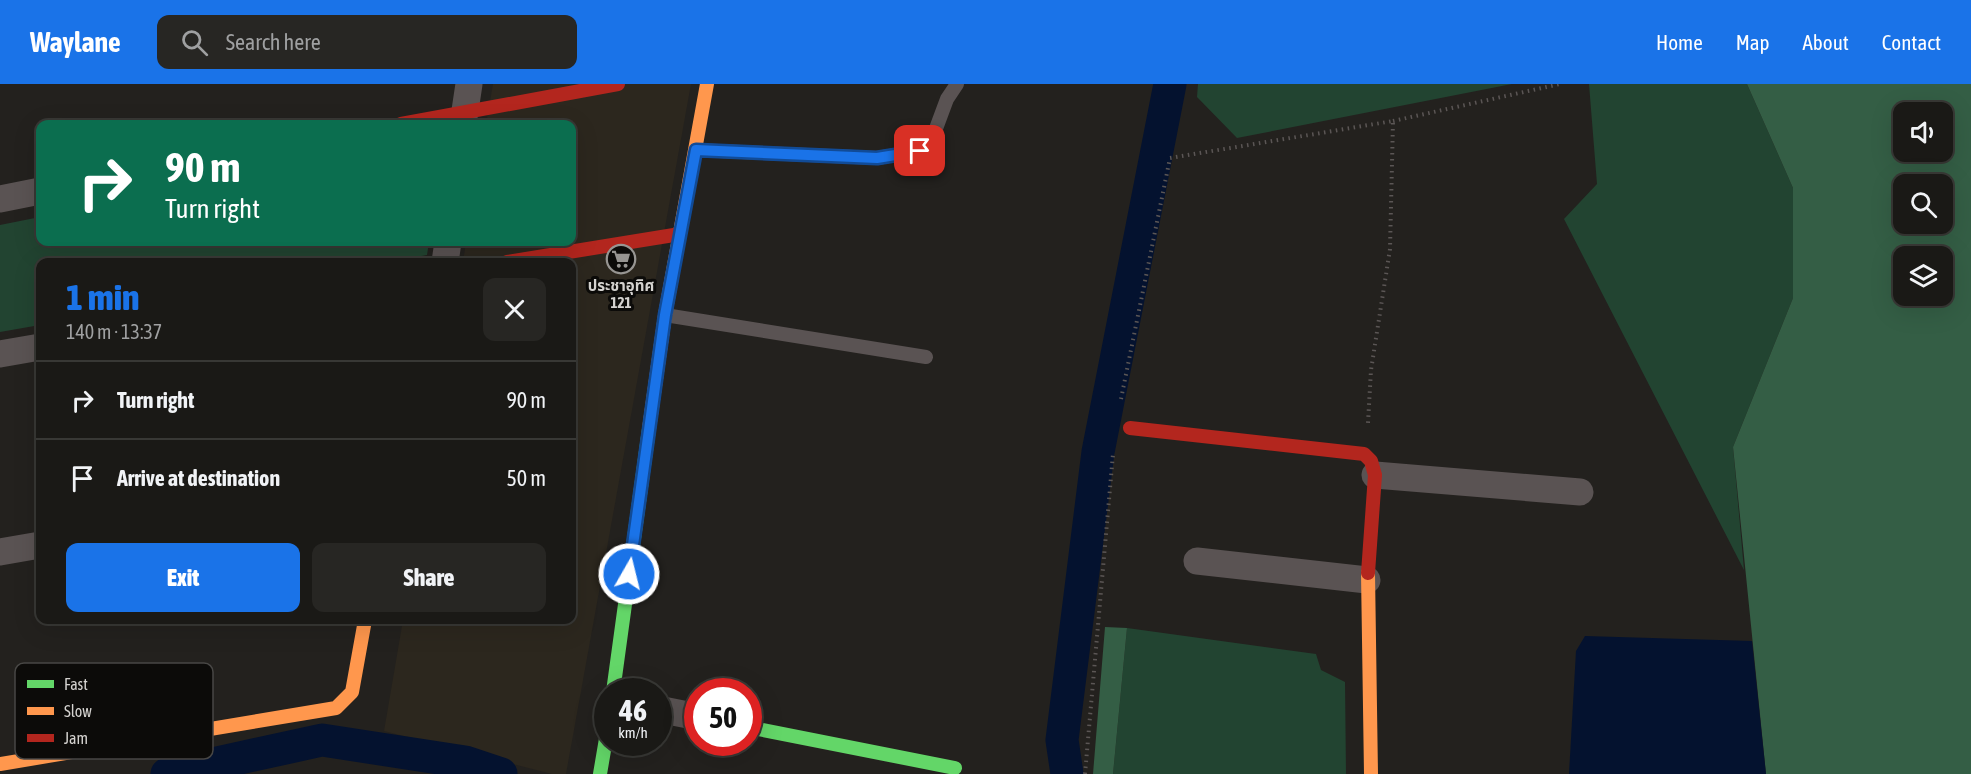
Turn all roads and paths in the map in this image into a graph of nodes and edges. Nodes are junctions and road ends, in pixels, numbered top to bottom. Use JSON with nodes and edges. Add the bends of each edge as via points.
{"nodes":[{"id":1,"x":470,"y":84,"type":"edge"},
{"id":2,"x":618,"y":84,"type":"edge"},
{"id":3,"x":706,"y":84,"type":"edge"},
{"id":4,"x":957,"y":84,"type":"edge"},
{"id":5,"x":1560,"y":84,"type":"edge"},
{"id":6,"x":464,"y":118,"type":"edge"},
{"id":7,"x":443,"y":120,"type":"edge"},
{"id":8,"x":1393,"y":121,"type":"junction"},
{"id":9,"x":696,"y":150,"type":"junction"},
{"id":10,"x":36,"y":192,"type":"edge"},
{"id":11,"x":0,"y":199,"type":"edge"},
{"id":12,"x":680,"y":234,"type":"junction"},
{"id":13,"x":532,"y":258,"type":"edge"},
{"id":14,"x":665,"y":315,"type":"junction"},
{"id":15,"x":36,"y":348,"type":"edge"},
{"id":16,"x":0,"y":354,"type":"edge"},
{"id":17,"x":926,"y":357,"type":"dead end"},
{"id":18,"x":1119,"y":408,"type":"dead end"},
{"id":19,"x":1130,"y":428,"type":"dead end"},
{"id":20,"x":1114,"y":443,"type":"dead end"},
{"id":21,"x":1371,"y":464,"type":"junction"},
{"id":22,"x":1580,"y":492,"type":"dead end"},
{"id":23,"x":36,"y":546,"type":"edge"},
{"id":24,"x":0,"y":552,"type":"edge"},
{"id":25,"x":1197,"y":561,"type":"dead end"},
{"id":26,"x":1367,"y":580,"type":"junction"},
{"id":27,"x":364,"y":624,"type":"edge"},
{"id":28,"x":615,"y":678,"type":"edge"},
{"id":29,"x":213,"y":728,"type":"edge"},
{"id":30,"x":762,"y":730,"type":"edge"},
{"id":31,"x":603,"y":756,"type":"edge"},
{"id":32,"x":30,"y":759,"type":"edge"},
{"id":33,"x":0,"y":764,"type":"edge"},
{"id":34,"x":954,"y":768,"type":"dead end"},
{"id":35,"x":600,"y":774,"type":"edge"},
{"id":36,"x":1085,"y":774,"type":"edge"},
{"id":37,"x":1371,"y":774,"type":"edge"}],
"edges":[{"from":1,"to":6,"type":"street"},
{"from":2,"to":6,"type":"street"},
{"from":3,"to":9,"type":"street"},
{"from":4,"to":9,"type":"lane","via":[[931,142],[920,151],[877,158]]},
{"from":5,"to":8,"type":"path"},
{"from":6,"to":7,"type":"street"},
{"from":8,"to":18,"type":"path","via":[[1170,158]]},
{"from":8,"to":21,"type":"path","via":[[1390,249],[1371,370]]},
{"from":9,"to":12,"type":"street"},
{"from":10,"to":11,"type":"street"},
{"from":12,"to":13,"type":"street"},
{"from":12,"to":14,"type":"street"},
{"from":14,"to":17,"type":"lane"},
{"from":14,"to":28,"type":"street"},
{"from":15,"to":16,"type":"street"},
{"from":19,"to":21,"type":"street"},
{"from":20,"to":36,"type":"path"},
{"from":21,"to":22,"type":"street"},
{"from":21,"to":26,"type":"street"},
{"from":23,"to":24,"type":"street"},
{"from":25,"to":26,"type":"street"},
{"from":26,"to":37,"type":"street"},
{"from":27,"to":29,"type":"street","via":[[352,692],[336,708]]},
{"from":30,"to":34,"type":"street"},
{"from":31,"to":35,"type":"street"},
{"from":32,"to":33,"type":"street"}]}
